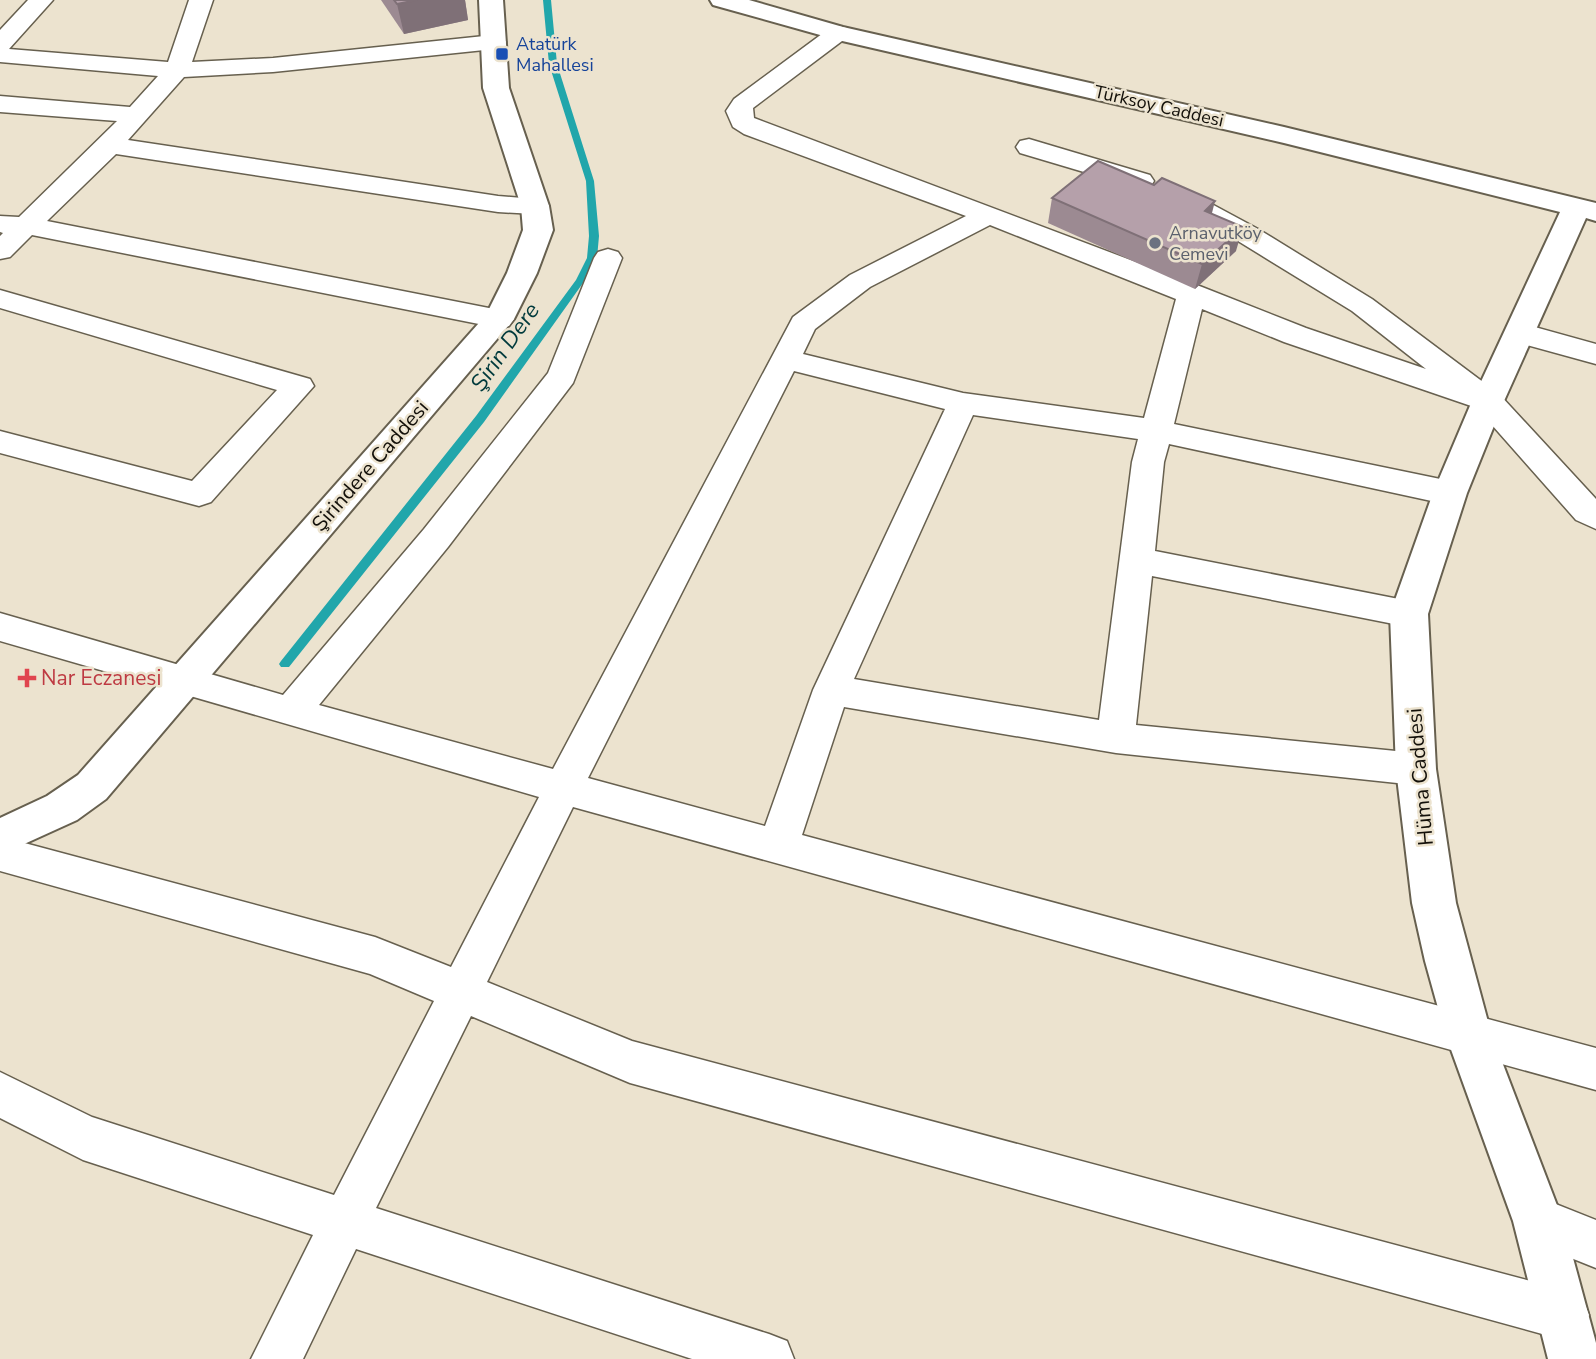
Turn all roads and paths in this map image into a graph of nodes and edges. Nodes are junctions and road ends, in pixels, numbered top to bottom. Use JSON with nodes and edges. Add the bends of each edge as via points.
{"nodes":[{"id":1,"x":41,"y":0,"type":"edge"},
{"id":2,"x":201,"y":0,"type":"edge"},
{"id":3,"x":491,"y":0,"type":"edge"},
{"id":4,"x":722,"y":0,"type":"edge"},
{"id":5,"x":838,"y":33,"type":"junction"},
{"id":6,"x":494,"y":42,"type":"junction"},
{"id":7,"x":0,"y":44,"type":"edge"},
{"id":8,"x":0,"y":55,"type":"edge"},
{"id":9,"x":177,"y":70,"type":"junction"},
{"id":10,"x":0,"y":104,"type":"edge"},
{"id":11,"x":137,"y":115,"type":"junction"},
{"id":12,"x":110,"y":145,"type":"junction"},
{"id":13,"x":1030,"y":148,"type":"dead end"},
{"id":14,"x":535,"y":206,"type":"junction"},
{"id":15,"x":1587,"y":209,"type":"edge"},
{"id":16,"x":989,"y":215,"type":"junction"},
{"id":17,"x":14,"y":225,"type":"edge"},
{"id":18,"x":0,"y":251,"type":"edge"},
{"id":19,"x":608,"y":258,"type":"dead end"},
{"id":20,"x":1192,"y":293,"type":"junction"},
{"id":21,"x":0,"y":299,"type":"edge"},
{"id":22,"x":499,"y":318,"type":"junction"},
{"id":23,"x":1520,"y":333,"type":"junction"},
{"id":24,"x":1596,"y":354,"type":"edge"},
{"id":25,"x":785,"y":359,"type":"junction"},
{"id":26,"x":1488,"y":401,"type":"junction"},
{"id":27,"x":963,"y":403,"type":"junction"},
{"id":28,"x":1158,"y":431,"type":"junction"},
{"id":29,"x":0,"y":442,"type":"edge"},
{"id":30,"x":1450,"y":493,"type":"junction"},
{"id":31,"x":1596,"y":517,"type":"edge"},
{"id":32,"x":1138,"y":560,"type":"junction"},
{"id":33,"x":1409,"y":614,"type":"junction"},
{"id":34,"x":0,"y":627,"type":"edge"},
{"id":35,"x":186,"y":681,"type":"junction"},
{"id":36,"x":831,"y":690,"type":"junction"},
{"id":37,"x":290,"y":712,"type":"junction"},
{"id":38,"x":1116,"y":738,"type":"junction"},
{"id":39,"x":1416,"y":769,"type":"junction"},
{"id":40,"x":563,"y":788,"type":"junction"},
{"id":41,"x":0,"y":837,"type":"edge"},
{"id":42,"x":778,"y":847,"type":"junction"},
{"id":43,"x":0,"y":851,"type":"edge"},
{"id":44,"x":462,"y":992,"type":"junction"},
{"id":45,"x":1468,"y":1033,"type":"junction"},
{"id":46,"x":1596,"y":1069,"type":"edge"},
{"id":47,"x":0,"y":1094,"type":"edge"},
{"id":48,"x":1538,"y":1221,"type":"junction"},
{"id":49,"x":345,"y":1223,"type":"junction"},
{"id":50,"x":1596,"y":1244,"type":"edge"},
{"id":51,"x":1564,"y":1315,"type":"junction"},
{"id":52,"x":276,"y":1359,"type":"edge"},
{"id":53,"x":769,"y":1359,"type":"edge"},
{"id":54,"x":1574,"y":1359,"type":"edge"}],
"edges":[{"from":1,"to":7,"type":"street"},
{"from":2,"to":9,"type":"street"},
{"from":3,"to":6,"type":"street","name":"Şirindere Caddesi"},
{"from":4,"to":5,"type":"street","name":"Türksoy Caddesi"},
{"from":5,"to":15,"type":"street","name":"Türksoy Caddesi"},
{"from":5,"to":16,"type":"street","via":[[743,104],[739,111],[742,122]]},
{"from":6,"to":9,"type":"street"},
{"from":6,"to":14,"type":"street","name":"Şirindere Caddesi","via":[[496,88]]},
{"from":8,"to":9,"type":"street"},
{"from":9,"to":11,"type":"street"},
{"from":10,"to":11,"type":"street"},
{"from":11,"to":12,"type":"street"},
{"from":12,"to":14,"type":"street"},
{"from":12,"to":17,"type":"street"},
{"from":13,"to":26,"type":"street","via":[[1152,184],[1248,234],[1362,305]]},
{"from":14,"to":22,"type":"street","name":"Şirindere Caddesi","via":[[538,230]]},
{"from":15,"to":23,"type":"street","name":"Hüma Caddesi"},
{"from":16,"to":20,"type":"street"},
{"from":16,"to":25,"type":"street","via":[[860,281],[803,324]]},
{"from":17,"to":18,"type":"street"},
{"from":17,"to":22,"type":"street"},
{"from":19,"to":37,"type":"street","via":[[562,376],[436,538]]},
{"from":20,"to":26,"type":"street","via":[[1295,335]]},
{"from":20,"to":28,"type":"street"},
{"from":21,"to":29,"type":"street","via":[[299,386],[199,494]]},
{"from":22,"to":35,"type":"street","name":"Şirindere Caddesi"},
{"from":23,"to":24,"type":"street"},
{"from":23,"to":26,"type":"street","name":"Hüma Caddesi"},
{"from":25,"to":27,"type":"street"},
{"from":25,"to":40,"type":"street"},
{"from":26,"to":30,"type":"street","name":"Hüma Caddesi"},
{"from":26,"to":31,"type":"street"},
{"from":27,"to":28,"type":"street"},
{"from":27,"to":36,"type":"street"},
{"from":28,"to":30,"type":"street"},
{"from":28,"to":32,"type":"street","via":[[1148,462]]},
{"from":30,"to":33,"type":"street","name":"Hüma Caddesi"},
{"from":32,"to":33,"type":"street"},
{"from":32,"to":38,"type":"street"},
{"from":33,"to":39,"type":"street","name":"Hüma Caddesi"},
{"from":34,"to":35,"type":"street"},
{"from":35,"to":37,"type":"street"},
{"from":35,"to":41,"type":"street","name":"Şirindere Caddesi","via":[[92,787],[62,808]]},
{"from":36,"to":38,"type":"street"},
{"from":36,"to":42,"type":"street"},
{"from":37,"to":40,"type":"street"},
{"from":38,"to":39,"type":"street"},
{"from":39,"to":45,"type":"street","name":"Hüma Caddesi","via":[[1434,903]]},
{"from":40,"to":42,"type":"street"},
{"from":40,"to":44,"type":"street"},
{"from":42,"to":45,"type":"street"},
{"from":43,"to":44,"type":"street","via":[[376,956]]},
{"from":44,"to":49,"type":"street"},
{"from":44,"to":51,"type":"street","via":[[631,1062]]},
{"from":45,"to":46,"type":"street"},
{"from":45,"to":48,"type":"street","name":"Hüma Caddesi"},
{"from":47,"to":49,"type":"street","via":[[83,1138]]},
{"from":48,"to":50,"type":"street"},
{"from":48,"to":51,"type":"street","name":"Hüma Caddesi"},
{"from":49,"to":52,"type":"street"},
{"from":49,"to":53,"type":"street"},
{"from":51,"to":54,"type":"street","name":"Hüma Caddesi"}]}
